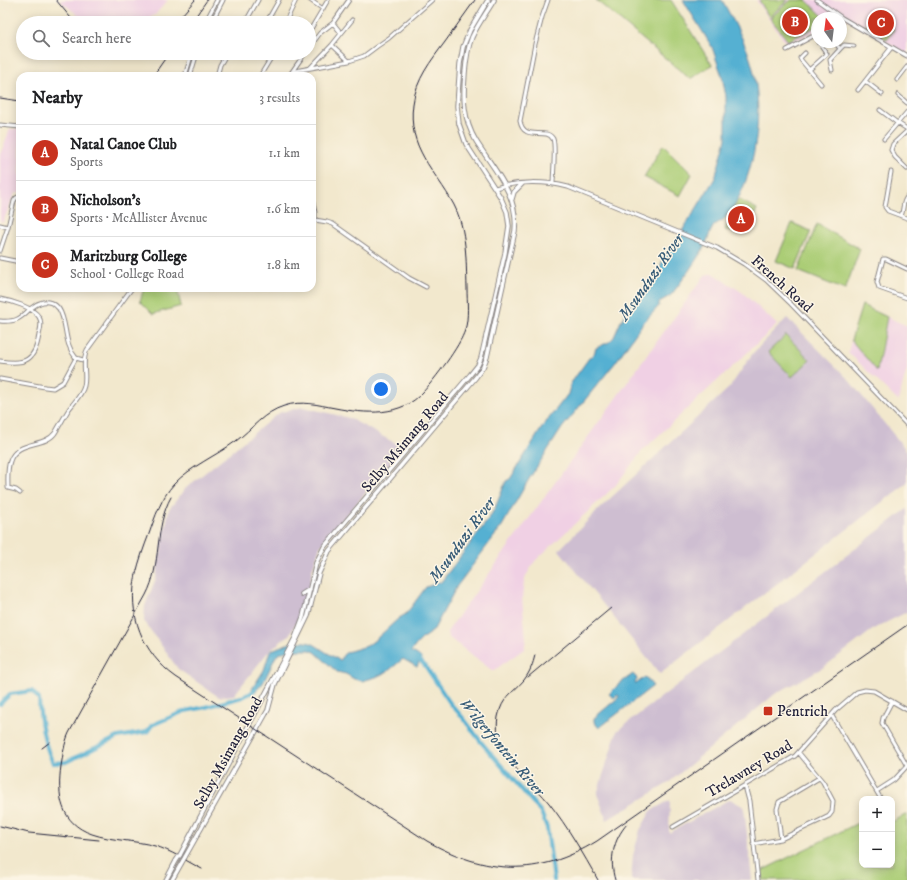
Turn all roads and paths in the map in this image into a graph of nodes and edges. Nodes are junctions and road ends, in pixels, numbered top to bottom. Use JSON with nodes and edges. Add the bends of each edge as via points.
{"nodes":[{"id":1,"x":217,"y":0,"type":"edge"},
{"id":2,"x":223,"y":0,"type":"edge"},
{"id":3,"x":258,"y":0,"type":"edge"},
{"id":4,"x":279,"y":0,"type":"edge"},
{"id":5,"x":296,"y":0,"type":"edge"},
{"id":6,"x":310,"y":0,"type":"edge"},
{"id":7,"x":328,"y":0,"type":"edge"},
{"id":8,"x":349,"y":0,"type":"edge"},
{"id":9,"x":432,"y":0,"type":"edge"},
{"id":10,"x":488,"y":0,"type":"edge"},
{"id":11,"x":494,"y":0,"type":"edge"},
{"id":12,"x":548,"y":0,"type":"edge"},
{"id":13,"x":817,"y":0,"type":"edge"},
{"id":14,"x":323,"y":9,"type":"junction"},
{"id":15,"x":834,"y":12,"type":"edge"},
{"id":16,"x":209,"y":16,"type":"edge"},
{"id":17,"x":215,"y":16,"type":"edge"},
{"id":18,"x":249,"y":16,"type":"edge"},
{"id":19,"x":270,"y":16,"type":"edge"},
{"id":20,"x":288,"y":16,"type":"edge"},
{"id":21,"x":316,"y":20,"type":"edge"},
{"id":22,"x":352,"y":20,"type":"dead end"},
{"id":23,"x":847,"y":21,"type":"edge"},
{"id":24,"x":333,"y":23,"type":"junction"},
{"id":25,"x":341,"y":33,"type":"junction"},
{"id":26,"x":316,"y":38,"type":"edge"},
{"id":27,"x":811,"y":38,"type":"edge"},
{"id":28,"x":332,"y":44,"type":"junction"},
{"id":29,"x":854,"y":46,"type":"dead end"},
{"id":30,"x":823,"y":48,"type":"edge"},
{"id":31,"x":892,"y":48,"type":"junction"},
{"id":32,"x":840,"y":49,"type":"joint"},
{"id":33,"x":787,"y":50,"type":"dead end"},
{"id":34,"x":805,"y":53,"type":"dead end"},
{"id":35,"x":907,"y":56,"type":"edge"},
{"id":36,"x":190,"y":60,"type":"edge"},
{"id":37,"x":195,"y":60,"type":"edge"},
{"id":38,"x":223,"y":60,"type":"edge"},
{"id":39,"x":270,"y":60,"type":"edge"},
{"id":40,"x":300,"y":60,"type":"edge"},
{"id":41,"x":349,"y":61,"type":"junction"},
{"id":42,"x":907,"y":67,"type":"edge"},
{"id":43,"x":310,"y":68,"type":"junction"},
{"id":44,"x":294,"y":70,"type":"joint"},
{"id":45,"x":809,"y":70,"type":"junction"},
{"id":46,"x":832,"y":70,"type":"dead end"},
{"id":47,"x":186,"y":72,"type":"edge"},
{"id":48,"x":191,"y":72,"type":"edge"},
{"id":49,"x":218,"y":72,"type":"edge"},
{"id":50,"x":263,"y":72,"type":"edge"},
{"id":51,"x":897,"y":80,"type":"dead end"},
{"id":52,"x":865,"y":81,"type":"junction"},
{"id":53,"x":821,"y":84,"type":"dead end"},
{"id":54,"x":858,"y":90,"type":"dead end"},
{"id":55,"x":882,"y":94,"type":"dead end"},
{"id":56,"x":898,"y":95,"type":"dead end"},
{"id":57,"x":907,"y":103,"type":"edge"},
{"id":58,"x":880,"y":110,"type":"dead end"},
{"id":59,"x":907,"y":112,"type":"edge"},
{"id":60,"x":898,"y":123,"type":"junction"},
{"id":61,"x":0,"y":125,"type":"edge"},
{"id":62,"x":16,"y":127,"type":"edge"},
{"id":63,"x":907,"y":130,"type":"edge"},
{"id":64,"x":884,"y":139,"type":"dead end"},
{"id":65,"x":907,"y":169,"type":"edge"},
{"id":66,"x":891,"y":172,"type":"dead end"},
{"id":67,"x":522,"y":184,"type":"junction"},
{"id":68,"x":553,"y":184,"type":"junction"},
{"id":69,"x":506,"y":185,"type":"junction"},
{"id":70,"x":495,"y":188,"type":"junction"},
{"id":71,"x":907,"y":197,"type":"edge"},
{"id":72,"x":16,"y":198,"type":"edge"},
{"id":73,"x":512,"y":199,"type":"junction"},
{"id":74,"x":901,"y":216,"type":"junction"},
{"id":75,"x":907,"y":218,"type":"edge"},
{"id":76,"x":316,"y":220,"type":"edge"},
{"id":77,"x":0,"y":225,"type":"edge"},
{"id":78,"x":8,"y":227,"type":"junction"},
{"id":79,"x":0,"y":251,"type":"edge"},
{"id":80,"x":0,"y":258,"type":"edge"},
{"id":81,"x":16,"y":261,"type":"edge"},
{"id":82,"x":907,"y":269,"type":"edge"},
{"id":83,"x":426,"y":287,"type":"dead end"},
{"id":84,"x":129,"y":292,"type":"edge"},
{"id":85,"x":907,"y":298,"type":"edge"},
{"id":86,"x":0,"y":299,"type":"edge"},
{"id":87,"x":30,"y":310,"type":"junction"},
{"id":88,"x":0,"y":320,"type":"edge"},
{"id":89,"x":76,"y":358,"type":"junction"},
{"id":90,"x":83,"y":360,"type":"junction"},
{"id":91,"x":0,"y":361,"type":"edge"},
{"id":92,"x":0,"y":379,"type":"edge"},
{"id":93,"x":907,"y":425,"type":"edge"},
{"id":94,"x":20,"y":493,"type":"dead end"},
{"id":95,"x":310,"y":590,"type":"junction"},
{"id":96,"x":302,"y":594,"type":"dead end"},
{"id":97,"x":314,"y":597,"type":"junction"},
{"id":98,"x":305,"y":609,"type":"junction"},
{"id":99,"x":297,"y":637,"type":"junction"},
{"id":100,"x":288,"y":654,"type":"junction"},
{"id":101,"x":892,"y":701,"type":"junction"},
{"id":102,"x":907,"y":710,"type":"edge"},
{"id":103,"x":832,"y":716,"type":"junction"},
{"id":104,"x":799,"y":753,"type":"junction"},
{"id":105,"x":907,"y":766,"type":"edge"},
{"id":106,"x":819,"y":778,"type":"junction"},
{"id":107,"x":745,"y":786,"type":"junction"},
{"id":108,"x":876,"y":791,"type":"junction"},
{"id":109,"x":879,"y":796,"type":"edge"},
{"id":110,"x":673,"y":827,"type":"dead end"},
{"id":111,"x":781,"y":839,"type":"junction"},
{"id":112,"x":753,"y":844,"type":"junction"},
{"id":113,"x":166,"y":880,"type":"edge"},
{"id":114,"x":172,"y":880,"type":"edge"},
{"id":115,"x":758,"y":880,"type":"edge"}],
"edges":[{"from":1,"to":16,"type":"street"},
{"from":2,"to":17,"type":"street"},
{"from":3,"to":18,"type":"street"},
{"from":4,"to":19,"type":"street"},
{"from":5,"to":20,"type":"street"},
{"from":6,"to":14,"type":"street"},
{"from":7,"to":14,"type":"street"},
{"from":8,"to":24,"type":"street"},
{"from":9,"to":41,"type":"street","via":[[390,38],[364,56]]},
{"from":10,"to":70,"type":"main road","name":"Selby Msimang Road","via":[[463,47],[457,106],[459,124],[466,144]]},
{"from":11,"to":69,"type":"main road","name":"Selby Msimang Road","via":[[477,28],[467,54],[463,95],[466,119],[472,134]]},
{"from":12,"to":68,"type":"street","via":[[535,44],[520,119],[521,126],[526,131],[547,135],[552,139]]},
{"from":13,"to":15,"type":"street"},
{"from":14,"to":21,"type":"street"},
{"from":22,"to":25,"type":"street"},
{"from":23,"to":31,"type":"street"},
{"from":24,"to":25,"type":"street"},
{"from":24,"to":26,"type":"street"},
{"from":25,"to":28,"type":"street"},
{"from":27,"to":33,"type":"street"},
{"from":28,"to":41,"type":"street"},
{"from":28,"to":43,"type":"street"},
{"from":29,"to":32,"type":"street","via":[[844,46]]},
{"from":30,"to":45,"type":"street","via":[[827,54]]},
{"from":31,"to":35,"type":"street"},
{"from":31,"to":52,"type":"street"},
{"from":32,"to":46,"type":"street","via":[[830,60]]},
{"from":34,"to":45,"type":"street","via":[[800,59]]},
{"from":36,"to":47,"type":"street"},
{"from":37,"to":48,"type":"street"},
{"from":38,"to":49,"type":"street"},
{"from":39,"to":50,"type":"street"},
{"from":40,"to":44,"type":"street"},
{"from":41,"to":43,"type":"street"},
{"from":42,"to":51,"type":"street"},
{"from":43,"to":44,"type":"street"},
{"from":45,"to":53,"type":"street"},
{"from":52,"to":54,"type":"street"},
{"from":52,"to":55,"type":"street"},
{"from":56,"to":57,"type":"street"},
{"from":58,"to":60,"type":"street"},
{"from":59,"to":60,"type":"street"},
{"from":60,"to":63,"type":"street"},
{"from":60,"to":64,"type":"street"},
{"from":61,"to":62,"type":"street"},
{"from":63,"to":65,"type":"street","via":[[893,144],[891,150]]},
{"from":66,"to":74,"type":"street","via":[[885,207],[888,211]]},
{"from":67,"to":68,"type":"street","name":"French Road"},
{"from":67,"to":69,"type":"street","name":"French Road"},
{"from":67,"to":73,"type":"main road","via":[[515,190]]},
{"from":68,"to":93,"type":"street","name":"French Road","via":[[576,190],[673,229],[717,248],[744,264],[766,280],[791,304]]},
{"from":69,"to":70,"type":"street","name":"French Road"},
{"from":69,"to":73,"type":"main road","name":"Selby Msimang Road"},
{"from":70,"to":95,"type":"main road","name":"Selby Msimang Road","via":[[507,212],[508,232],[478,365],[324,547],[316,563]]},
{"from":71,"to":74,"type":"street"},
{"from":72,"to":78,"type":"street"},
{"from":73,"to":97,"type":"main road","name":"Selby Msimang Road","via":[[516,216],[515,232],[489,348],[482,367],[334,545],[322,565]]},
{"from":74,"to":75,"type":"street"},
{"from":76,"to":83,"type":"street","via":[[333,224],[409,278]]},
{"from":77,"to":78,"type":"street"},
{"from":78,"to":79,"type":"street"},
{"from":80,"to":81,"type":"street"},
{"from":82,"to":85,"type":"street","via":[[884,259],[877,282],[880,288]]},
{"from":84,"to":90,"type":"street","via":[[87,350]]},
{"from":86,"to":87,"type":"street"},
{"from":87,"to":88,"type":"street","via":[[18,320]]},
{"from":87,"to":89,"type":"street","via":[[36,304],[45,302],[57,307],[70,348]]},
{"from":87,"to":91,"type":"street","via":[[41,322],[35,351],[23,362]]},
{"from":89,"to":90,"type":"street"},
{"from":89,"to":92,"type":"street","via":[[64,382],[53,388]]},
{"from":90,"to":94,"type":"street","via":[[85,380],[81,393],[54,435],[50,439],[19,449],[9,463],[8,488]]},
{"from":95,"to":96,"type":"main road"},
{"from":95,"to":98,"type":"main road","name":"Selby Msimang Road"},
{"from":97,"to":98,"type":"main road"},
{"from":97,"to":99,"type":"main road","name":"Selby Msimang Road"},
{"from":98,"to":99,"type":"main road","name":"Selby Msimang Road"},
{"from":99,"to":100,"type":"main road","name":"Selby Msimang Road"},
{"from":100,"to":113,"type":"main road","name":"Selby Msimang Road","bridge":true},
{"from":100,"to":114,"type":"main road","name":"Selby Msimang Road","bridge":true,"via":[[275,684],[268,710]]},
{"from":101,"to":102,"type":"street","name":"Trelawney Road"},
{"from":101,"to":103,"type":"street","name":"Trelawney Road","via":[[874,690],[860,691]]},
{"from":101,"to":105,"type":"street","via":[[882,723]]},
{"from":103,"to":104,"type":"street","name":"Trelawney Road"},
{"from":103,"to":108,"type":"street"},
{"from":104,"to":106,"type":"street"},
{"from":104,"to":107,"type":"street","name":"Trelawney Road"},
{"from":105,"to":108,"type":"street","via":[[894,780]]},
{"from":106,"to":111,"type":"street","via":[[779,802],[777,809]]},
{"from":106,"to":111,"type":"street","via":[[833,801],[832,812]]},
{"from":107,"to":110,"type":"street","name":"Trelawney Road"},
{"from":107,"to":112,"type":"street"},
{"from":108,"to":109,"type":"street"},
{"from":111,"to":112,"type":"street"},
{"from":112,"to":115,"type":"street"}]}
